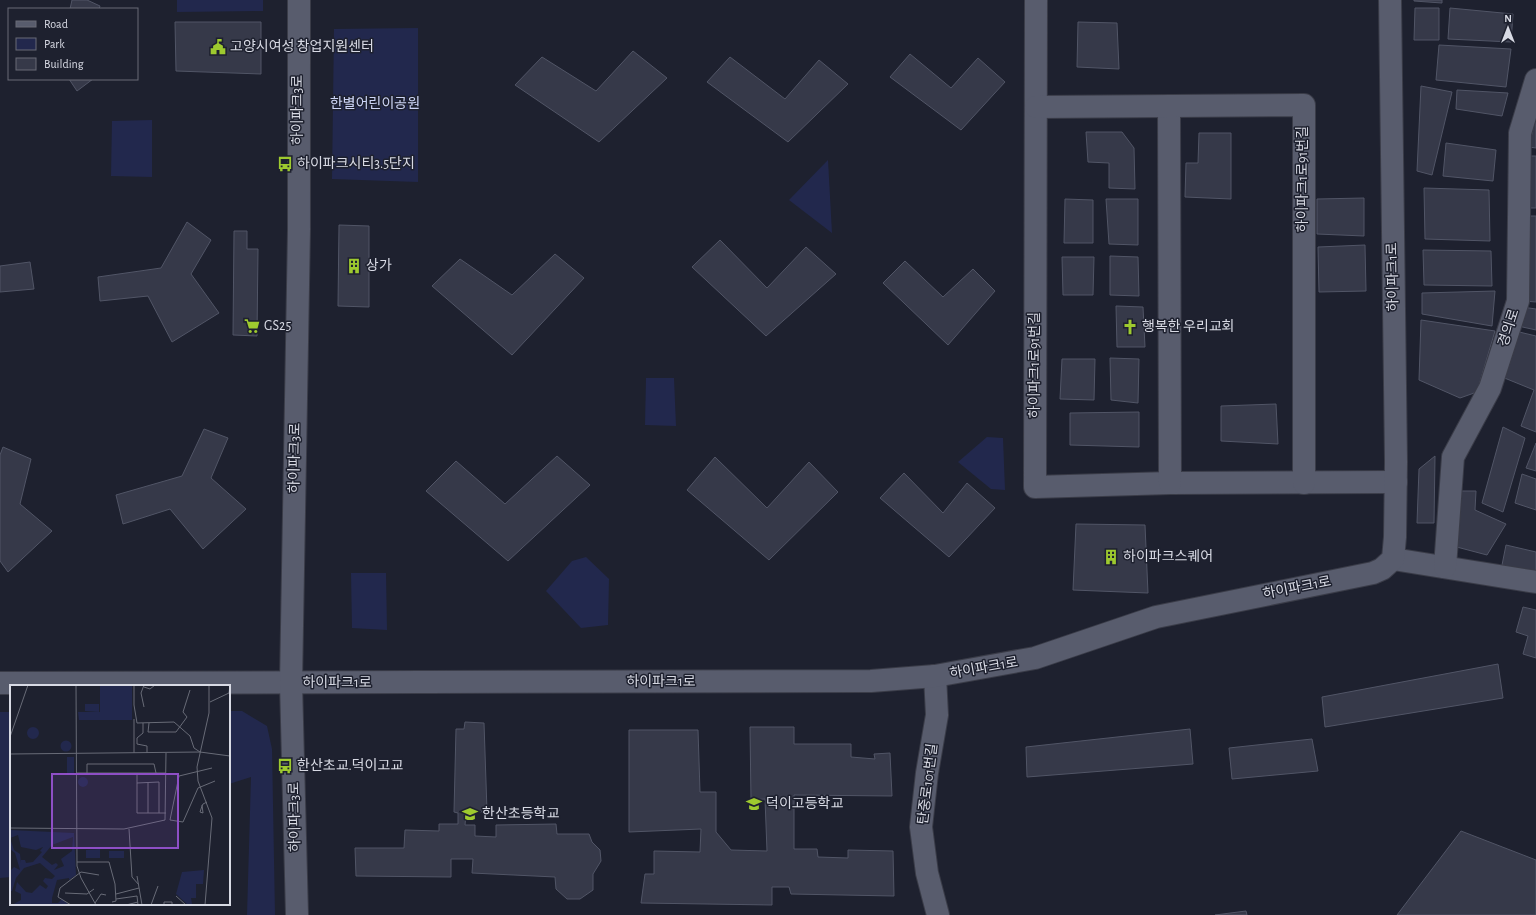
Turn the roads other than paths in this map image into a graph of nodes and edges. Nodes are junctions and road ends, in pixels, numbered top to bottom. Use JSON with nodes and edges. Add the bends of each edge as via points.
{"nodes":[{"id":1,"x":299,"y":0,"type":"edge"},
{"id":2,"x":1036,"y":0,"type":"edge"},
{"id":3,"x":1390,"y":0,"type":"edge"},
{"id":4,"x":1536,"y":80,"type":"edge"},
{"id":5,"x":1169,"y":106,"type":"junction"},
{"id":6,"x":1036,"y":107,"type":"junction"},
{"id":7,"x":1396,"y":482,"type":"junction"},
{"id":8,"x":1170,"y":483,"type":"junction"},
{"id":9,"x":1304,"y":483,"type":"junction"},
{"id":10,"x":1393,"y":559,"type":"junction"},
{"id":11,"x":1445,"y":567,"type":"junction"},
{"id":12,"x":1536,"y":582,"type":"edge"},
{"id":13,"x":935,"y":676,"type":"junction"},
{"id":14,"x":0,"y":683,"type":"edge"},
{"id":15,"x":291,"y":683,"type":"junction"},
{"id":16,"x":297,"y":915,"type":"edge"},
{"id":17,"x":938,"y":915,"type":"edge"}],
"edges":[{"from":1,"to":15,"type":"street","name":"하이파크3로","via":[[299,229]]},
{"from":2,"to":6,"type":"street","name":"하이파크1로91번길"},
{"from":3,"to":7,"type":"street","name":"하이파크1로"},
{"from":4,"to":11,"type":"street","name":"경의로","via":[[1520,133],[1518,302],[1490,388],[1452,457]]},
{"from":5,"to":6,"type":"street","name":"하이파크1로91번길"},
{"from":5,"to":8,"type":"street"},
{"from":5,"to":9,"type":"street","name":"하이파크1로91번길","via":[[1304,105]]},
{"from":6,"to":8,"type":"street","name":"하이파크1로91번길","via":[[1035,487]]},
{"from":7,"to":9,"type":"street","name":"하이파크1로91번길"},
{"from":7,"to":10,"type":"street","name":"하이파크1로"},
{"from":8,"to":9,"type":"street","name":"하이파크1로91번길"},
{"from":10,"to":11,"type":"street"},
{"from":10,"to":13,"type":"street","name":"하이파크1로","via":[[1382,570],[1373,573],[1156,617],[1035,658]]},
{"from":11,"to":12,"type":"street"},
{"from":13,"to":15,"type":"street","name":"하이파크1로","via":[[863,681]]},
{"from":13,"to":17,"type":"street","name":"탄중로101번길","via":[[937,714],[921,827],[927,873]]},
{"from":14,"to":15,"type":"street","name":"하이파크1로"},
{"from":15,"to":16,"type":"street","name":"하이파크3로"}]}
